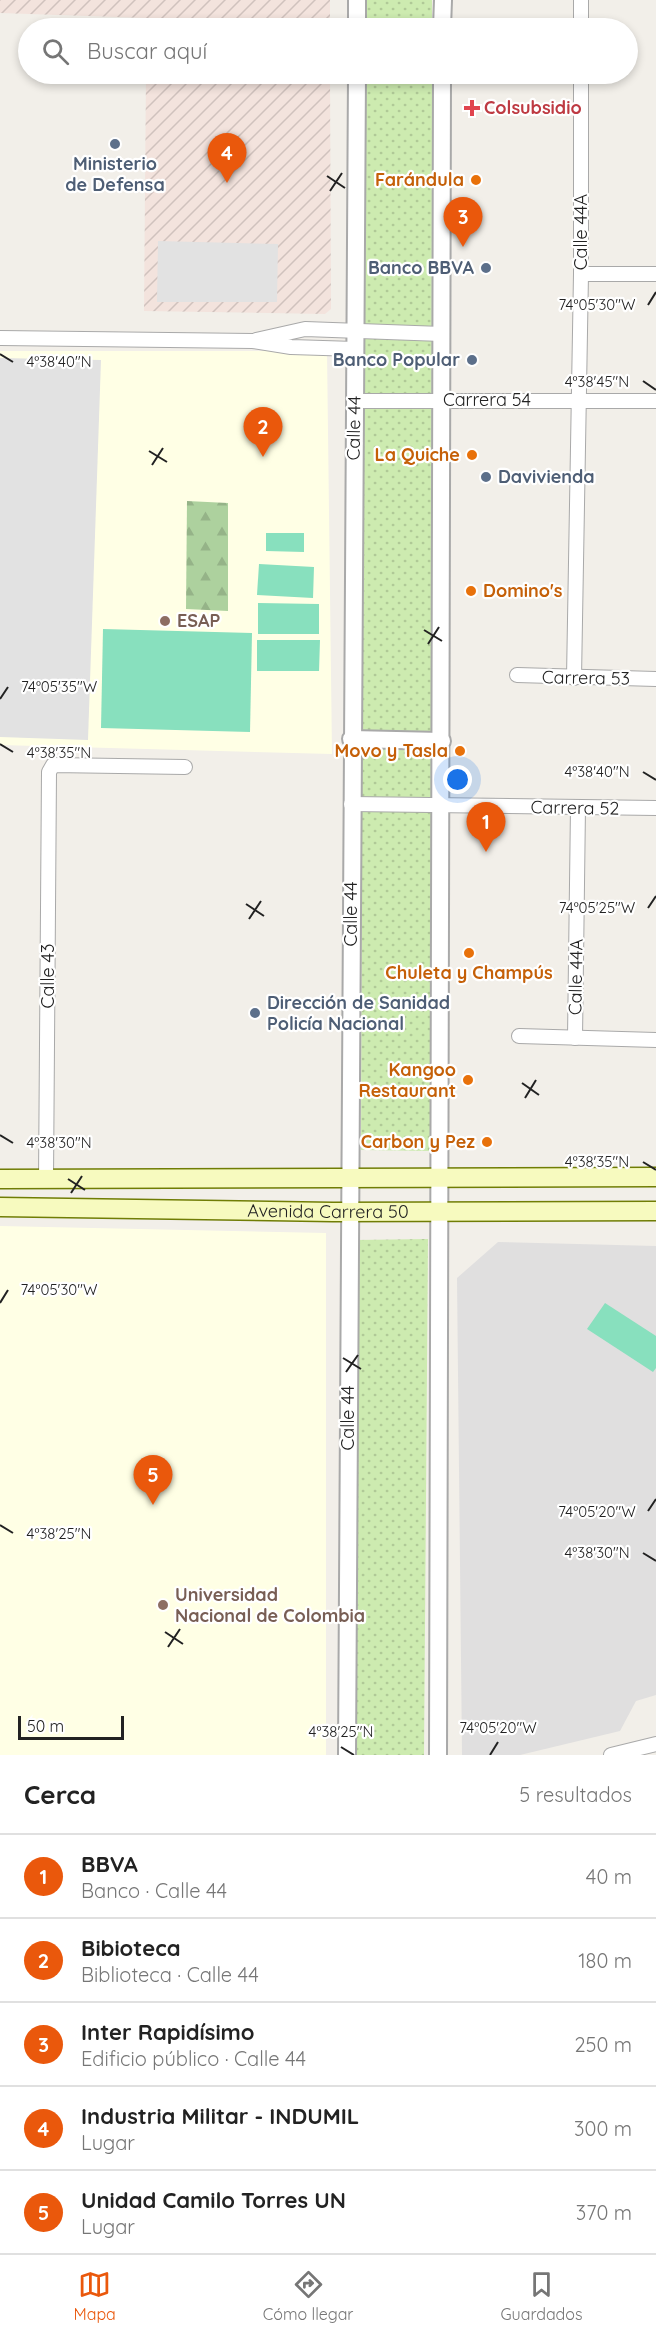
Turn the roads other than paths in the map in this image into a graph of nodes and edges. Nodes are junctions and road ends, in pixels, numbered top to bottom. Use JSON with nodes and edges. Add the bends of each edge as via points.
{"nodes":[{"id":1,"x":357,"y":0,"type":"edge"},
{"id":2,"x":442,"y":0,"type":"edge"},
{"id":3,"x":581,"y":0,"type":"edge"},
{"id":4,"x":357,"y":18,"type":"edge"},
{"id":5,"x":442,"y":18,"type":"edge"},
{"id":6,"x":581,"y":18,"type":"edge"},
{"id":7,"x":357,"y":84,"type":"edge"},
{"id":8,"x":442,"y":84,"type":"edge"},
{"id":9,"x":581,"y":84,"type":"edge"},
{"id":10,"x":581,"y":274,"type":"junction"},
{"id":11,"x":656,"y":274,"type":"edge"},
{"id":12,"x":356,"y":332,"type":"junction"},
{"id":13,"x":442,"y":334,"type":"junction"},
{"id":14,"x":0,"y":338,"type":"edge"},
{"id":15,"x":253,"y":341,"type":"junction"},
{"id":16,"x":355,"y":349,"type":"junction"},
{"id":17,"x":442,"y":400,"type":"junction"},
{"id":18,"x":355,"y":401,"type":"junction"},
{"id":19,"x":579,"y":401,"type":"junction"},
{"id":20,"x":656,"y":401,"type":"edge"},
{"id":21,"x":517,"y":675,"type":"dead end"},
{"id":22,"x":574,"y":678,"type":"junction"},
{"id":23,"x":656,"y":679,"type":"edge"},
{"id":24,"x":351,"y":739,"type":"junction"},
{"id":25,"x":442,"y":741,"type":"junction"},
{"id":26,"x":185,"y":767,"type":"dead end"},
{"id":27,"x":351,"y":804,"type":"junction"},
{"id":28,"x":442,"y":806,"type":"junction"},
{"id":29,"x":578,"y":807,"type":"junction"},
{"id":30,"x":656,"y":808,"type":"edge"},
{"id":31,"x":519,"y":1036,"type":"dead end"},
{"id":32,"x":575,"y":1038,"type":"junction"},
{"id":33,"x":656,"y":1040,"type":"edge"},
{"id":34,"x":350,"y":1177,"type":"junction"},
{"id":35,"x":441,"y":1177,"type":"junction"},
{"id":36,"x":656,"y":1178,"type":"edge"},
{"id":37,"x":0,"y":1179,"type":"edge"},
{"id":38,"x":46,"y":1180,"type":"junction"},
{"id":39,"x":0,"y":1207,"type":"edge"},
{"id":40,"x":440,"y":1210,"type":"junction"},
{"id":41,"x":350,"y":1211,"type":"junction"},
{"id":42,"x":656,"y":1211,"type":"edge"},
{"id":43,"x":656,"y":1744,"type":"edge"},
{"id":44,"x":346,"y":1755,"type":"edge"},
{"id":45,"x":438,"y":1755,"type":"edge"},
{"id":46,"x":611,"y":1755,"type":"edge"}],
"edges":[{"from":1,"to":4,"type":"street"},
{"from":2,"to":5,"type":"street"},
{"from":3,"to":6,"type":"street"},
{"from":7,"to":12,"type":"street","name":"Calle 44"},
{"from":8,"to":13,"type":"street"},
{"from":9,"to":10,"type":"street","name":"Calle 44A"},
{"from":10,"to":11,"type":"street"},
{"from":10,"to":19,"type":"street","name":"Calle 44A"},
{"from":12,"to":13,"type":"street"},
{"from":12,"to":15,"type":"street","via":[[305,329]]},
{"from":12,"to":16,"type":"street","name":"Calle 44"},
{"from":13,"to":17,"type":"street"},
{"from":14,"to":15,"type":"street"},
{"from":15,"to":16,"type":"street","via":[[291,347]]},
{"from":16,"to":18,"type":"street","name":"Calle 44"},
{"from":17,"to":18,"type":"street","name":"Carrera 54"},
{"from":17,"to":19,"type":"street","name":"Carrera 54"},
{"from":17,"to":25,"type":"street"},
{"from":18,"to":24,"type":"street","name":"Calle 44"},
{"from":19,"to":20,"type":"street","name":"Carrera 54"},
{"from":19,"to":22,"type":"street","name":"Calle 44A"},
{"from":21,"to":22,"type":"street","name":"Carrera 53"},
{"from":22,"to":23,"type":"street","name":"Carrera 53"},
{"from":24,"to":25,"type":"street"},
{"from":24,"to":27,"type":"street","name":"Calle 44"},
{"from":25,"to":28,"type":"street"},
{"from":26,"to":38,"type":"street","name":"Calle 43","via":[[53,765],[49,772]]},
{"from":27,"to":28,"type":"street","name":"Carrera 52"},
{"from":27,"to":34,"type":"street","name":"Calle 44"},
{"from":28,"to":29,"type":"street","name":"Carrera 52"},
{"from":28,"to":35,"type":"street"},
{"from":29,"to":30,"type":"street","name":"Carrera 52"},
{"from":29,"to":32,"type":"street","name":"Calle 44A"},
{"from":31,"to":32,"type":"street"},
{"from":32,"to":33,"type":"street"},
{"from":34,"to":35,"type":"main road","name":"Avenida Carrera 50"},
{"from":34,"to":38,"type":"main road","name":"Avenida Carrera 50"},
{"from":34,"to":41,"type":"street","name":"Calle 44"},
{"from":35,"to":36,"type":"main road","name":"Avenida Carrera 50"},
{"from":35,"to":40,"type":"street"},
{"from":37,"to":38,"type":"main road","name":"Avenida Carrera 50"},
{"from":39,"to":41,"type":"main road","name":"Avenida Carrera 50"},
{"from":40,"to":41,"type":"main road","name":"Avenida Carrera 50"},
{"from":40,"to":42,"type":"main road","name":"Avenida Carrera 50"},
{"from":40,"to":45,"type":"street"},
{"from":41,"to":44,"type":"street","name":"Calle 44"},
{"from":43,"to":46,"type":"street"}]}
